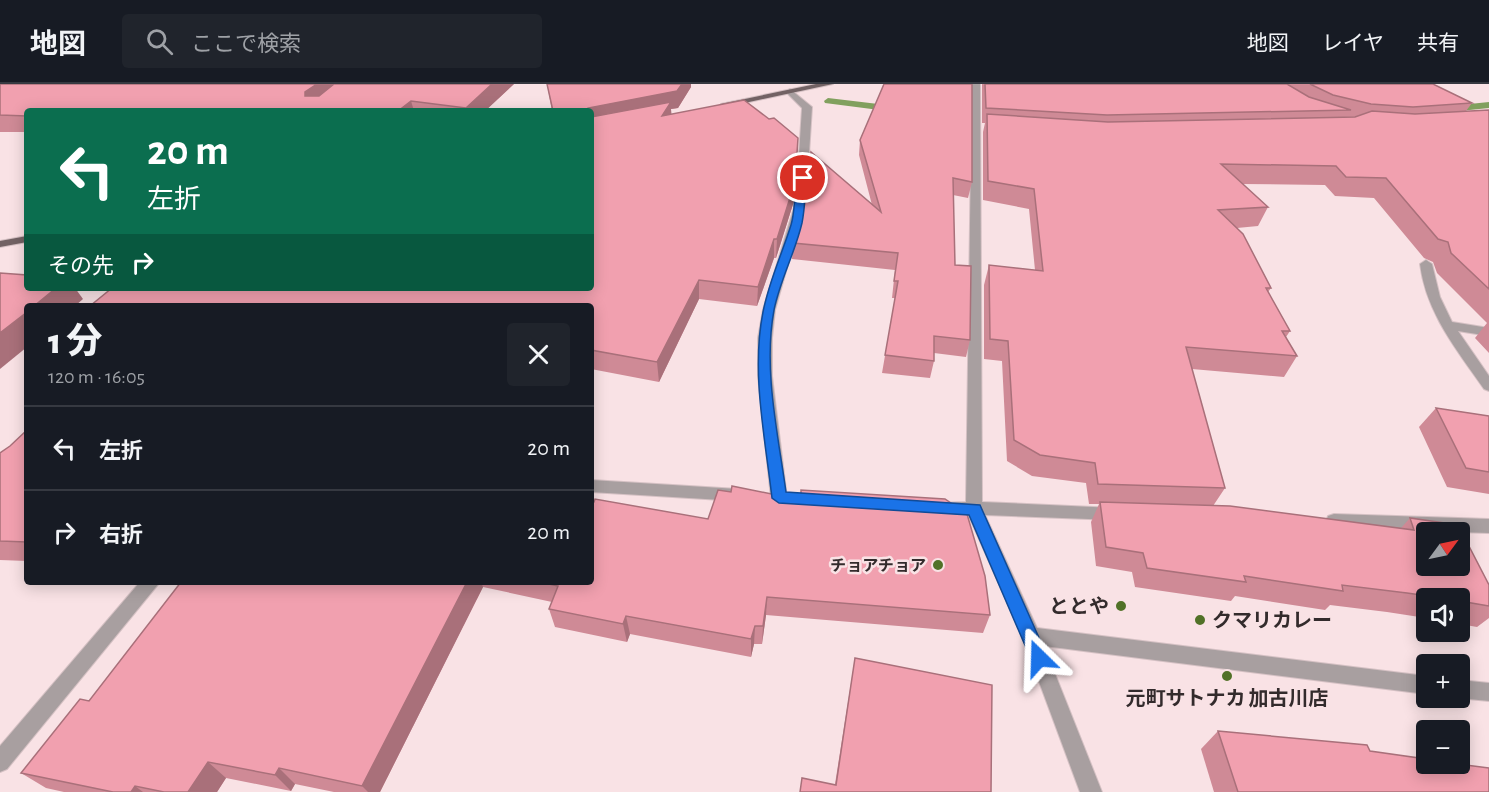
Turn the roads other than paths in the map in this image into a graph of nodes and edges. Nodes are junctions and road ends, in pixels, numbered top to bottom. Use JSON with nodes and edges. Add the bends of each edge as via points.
{"nodes":[{"id":1,"x":829,"y":84,"type":"edge"},
{"id":2,"x":976,"y":84,"type":"edge"},
{"id":3,"x":790,"y":92,"type":"junction"},
{"id":4,"x":716,"y":106,"type":"edge"},
{"id":5,"x":24,"y":240,"type":"edge"},
{"id":6,"x":0,"y":244,"type":"edge"},
{"id":7,"x":1426,"y":264,"type":"dead end"},
{"id":8,"x":1449,"y":326,"type":"junction"},
{"id":9,"x":1489,"y":332,"type":"edge"},
{"id":10,"x":1489,"y":386,"type":"edge"},
{"id":11,"x":594,"y":486,"type":"edge"},
{"id":12,"x":928,"y":507,"type":"edge"},
{"id":13,"x":974,"y":509,"type":"junction"},
{"id":14,"x":1129,"y":514,"type":"edge"},
{"id":15,"x":1317,"y":520,"type":"edge"},
{"id":16,"x":1489,"y":526,"type":"edge"},
{"id":17,"x":148,"y":585,"type":"edge"},
{"id":18,"x":1030,"y":636,"type":"junction"},
{"id":19,"x":1416,"y":684,"type":"edge"},
{"id":20,"x":1470,"y":690,"type":"edge"},
{"id":21,"x":1489,"y":692,"type":"edge"},
{"id":22,"x":0,"y":762,"type":"edge"},
{"id":23,"x":1091,"y":792,"type":"edge"}],
"edges":[{"from":1,"to":3,"type":"main road"},
{"from":2,"to":13,"type":"street","via":[[981,128]]},
{"from":3,"to":4,"type":"main road"},
{"from":3,"to":11,"type":"street","via":[[807,107],[801,201],[769,310],[765,338],[773,497]]},
{"from":5,"to":6,"type":"main road"},
{"from":7,"to":8,"type":"street","via":[[1427,284]]},
{"from":8,"to":9,"type":"street"},
{"from":8,"to":10,"type":"street"},
{"from":12,"to":13,"type":"street"},
{"from":13,"to":14,"type":"street"},
{"from":13,"to":18,"type":"street"},
{"from":15,"to":16,"type":"street"},
{"from":17,"to":22,"type":"street"},
{"from":18,"to":19,"type":"street"},
{"from":18,"to":23,"type":"street"},
{"from":20,"to":21,"type":"street"}]}
